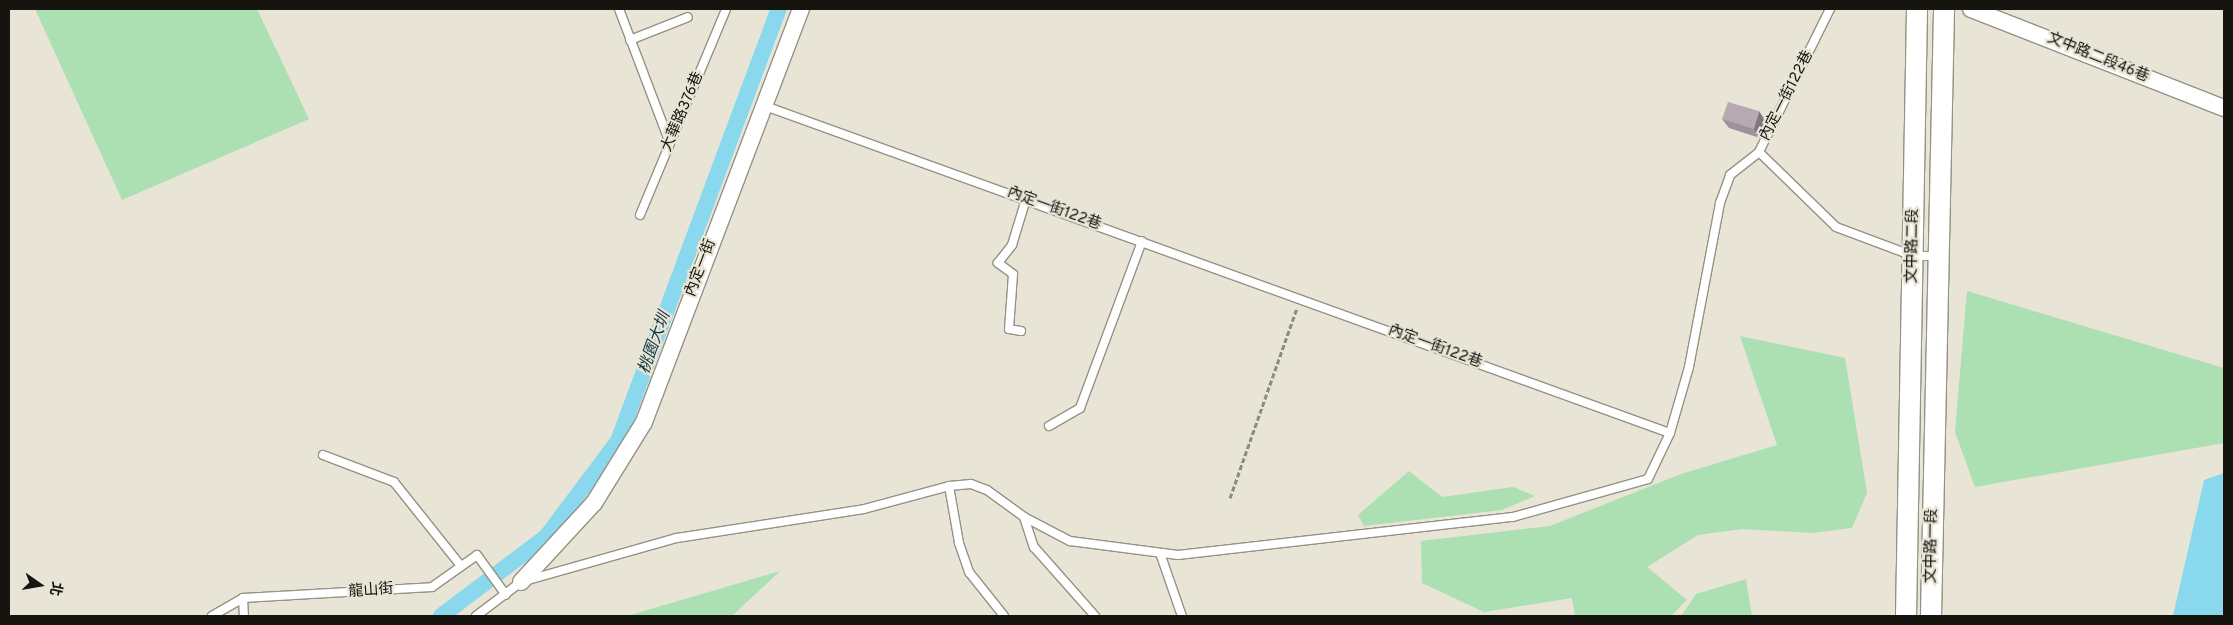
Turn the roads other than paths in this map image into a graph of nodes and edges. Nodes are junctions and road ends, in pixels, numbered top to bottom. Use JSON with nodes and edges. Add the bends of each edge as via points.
{"nodes":[{"id":1,"x":618,"y":9,"type":"edge"},
{"id":2,"x":726,"y":9,"type":"edge"},
{"id":3,"x":801,"y":9,"type":"edge"},
{"id":4,"x":1830,"y":9,"type":"edge"},
{"id":5,"x":1917,"y":9,"type":"edge"},
{"id":6,"x":1944,"y":9,"type":"edge"},
{"id":7,"x":1980,"y":10,"type":"edge"},
{"id":8,"x":688,"y":17,"type":"dead end"},
{"id":9,"x":630,"y":40,"type":"junction"},
{"id":10,"x":765,"y":106,"type":"junction"},
{"id":11,"x":2224,"y":108,"type":"edge"},
{"id":12,"x":670,"y":143,"type":"junction"},
{"id":13,"x":1759,"y":152,"type":"junction"},
{"id":14,"x":1026,"y":199,"type":"junction"},
{"id":15,"x":640,"y":215,"type":"dead end"},
{"id":16,"x":1142,"y":240,"type":"junction"},
{"id":17,"x":1913,"y":256,"type":"junction"},
{"id":18,"x":1937,"y":256,"type":"junction"},
{"id":19,"x":1021,"y":331,"type":"dead end"},
{"id":20,"x":1049,"y":426,"type":"dead end"},
{"id":21,"x":1910,"y":428,"type":"junction"},
{"id":22,"x":1934,"y":428,"type":"junction"},
{"id":23,"x":1670,"y":433,"type":"junction"},
{"id":24,"x":323,"y":455,"type":"dead end"},
{"id":25,"x":1933,"y":477,"type":"joint"},
{"id":26,"x":1909,"y":483,"type":"joint"},
{"id":27,"x":949,"y":486,"type":"junction"},
{"id":28,"x":1024,"y":517,"type":"junction"},
{"id":29,"x":1160,"y":553,"type":"junction"},
{"id":30,"x":461,"y":566,"type":"junction"},
{"id":31,"x":520,"y":582,"type":"junction"},
{"id":32,"x":506,"y":594,"type":"junction"},
{"id":33,"x":242,"y":598,"type":"junction"},
{"id":34,"x":212,"y":616,"type":"edge"},
{"id":35,"x":244,"y":616,"type":"edge"},
{"id":36,"x":476,"y":616,"type":"edge"},
{"id":37,"x":1004,"y":616,"type":"edge"},
{"id":38,"x":1094,"y":616,"type":"edge"},
{"id":39,"x":1182,"y":616,"type":"edge"},
{"id":40,"x":1906,"y":616,"type":"edge"},
{"id":41,"x":1931,"y":616,"type":"edge"}],
"edges":[{"from":1,"to":9,"type":"lane"},
{"from":2,"to":12,"type":"lane","name":"大華路376巷"},
{"from":3,"to":10,"type":"street","name":"內定一街"},
{"from":4,"to":13,"type":"lane","name":"內定一街122巷"},
{"from":5,"to":17,"type":"street","name":"文中路二段"},
{"from":6,"to":18,"type":"street","name":"文中路二段"},
{"from":7,"to":11,"type":"street","name":"文中路二段46巷"},
{"from":8,"to":9,"type":"lane"},
{"from":9,"to":12,"type":"lane"},
{"from":10,"to":14,"type":"lane","name":"內定一街122巷"},
{"from":10,"to":31,"type":"street","name":"內定一街","via":[[644,422],[594,503]]},
{"from":12,"to":15,"type":"lane","name":"大華路376巷"},
{"from":13,"to":17,"type":"lane","via":[[1836,227]]},
{"from":13,"to":23,"type":"lane","name":"內定一街122巷","via":[[1730,175],[1720,203],[1688,367]]},
{"from":14,"to":16,"type":"lane","name":"內定一街122巷"},
{"from":14,"to":19,"type":"lane","via":[[1012,245],[998,263],[1013,274],[1009,329]]},
{"from":16,"to":20,"type":"lane","via":[[1097,373],[1080,408]]},
{"from":16,"to":23,"type":"lane","name":"內定一街122巷"},
{"from":17,"to":18,"type":"lane"},
{"from":17,"to":21,"type":"street","name":"文中路二段"},
{"from":18,"to":22,"type":"street","name":"文中路二段"},
{"from":21,"to":22,"type":"street"},
{"from":21,"to":26,"type":"street","name":"文中路二段"},
{"from":22,"to":25,"type":"street","name":"文中路二段"},
{"from":23,"to":29,"type":"lane","via":[[1648,479],[1513,517],[1178,555]]},
{"from":24,"to":30,"type":"lane","via":[[394,482]]},
{"from":25,"to":41,"type":"street","name":"文中路一段"},
{"from":26,"to":40,"type":"street","name":"文中路一段"},
{"from":27,"to":28,"type":"lane","via":[[970,484],[987,490]]},
{"from":27,"to":31,"type":"lane","via":[[864,509],[677,538]]},
{"from":27,"to":37,"type":"lane","via":[[958,543],[969,572]]},
{"from":28,"to":29,"type":"lane","via":[[1070,541]]},
{"from":28,"to":38,"type":"lane","via":[[1034,546]]},
{"from":29,"to":39,"type":"lane"},
{"from":30,"to":32,"type":"lane","name":"龍山街","via":[[477,555]]},
{"from":30,"to":33,"type":"lane","name":"龍山街","via":[[432,587]]},
{"from":31,"to":32,"type":"lane"},
{"from":32,"to":36,"type":"lane"},
{"from":33,"to":34,"type":"lane","name":"龍山街"},
{"from":33,"to":35,"type":"lane"}]}
